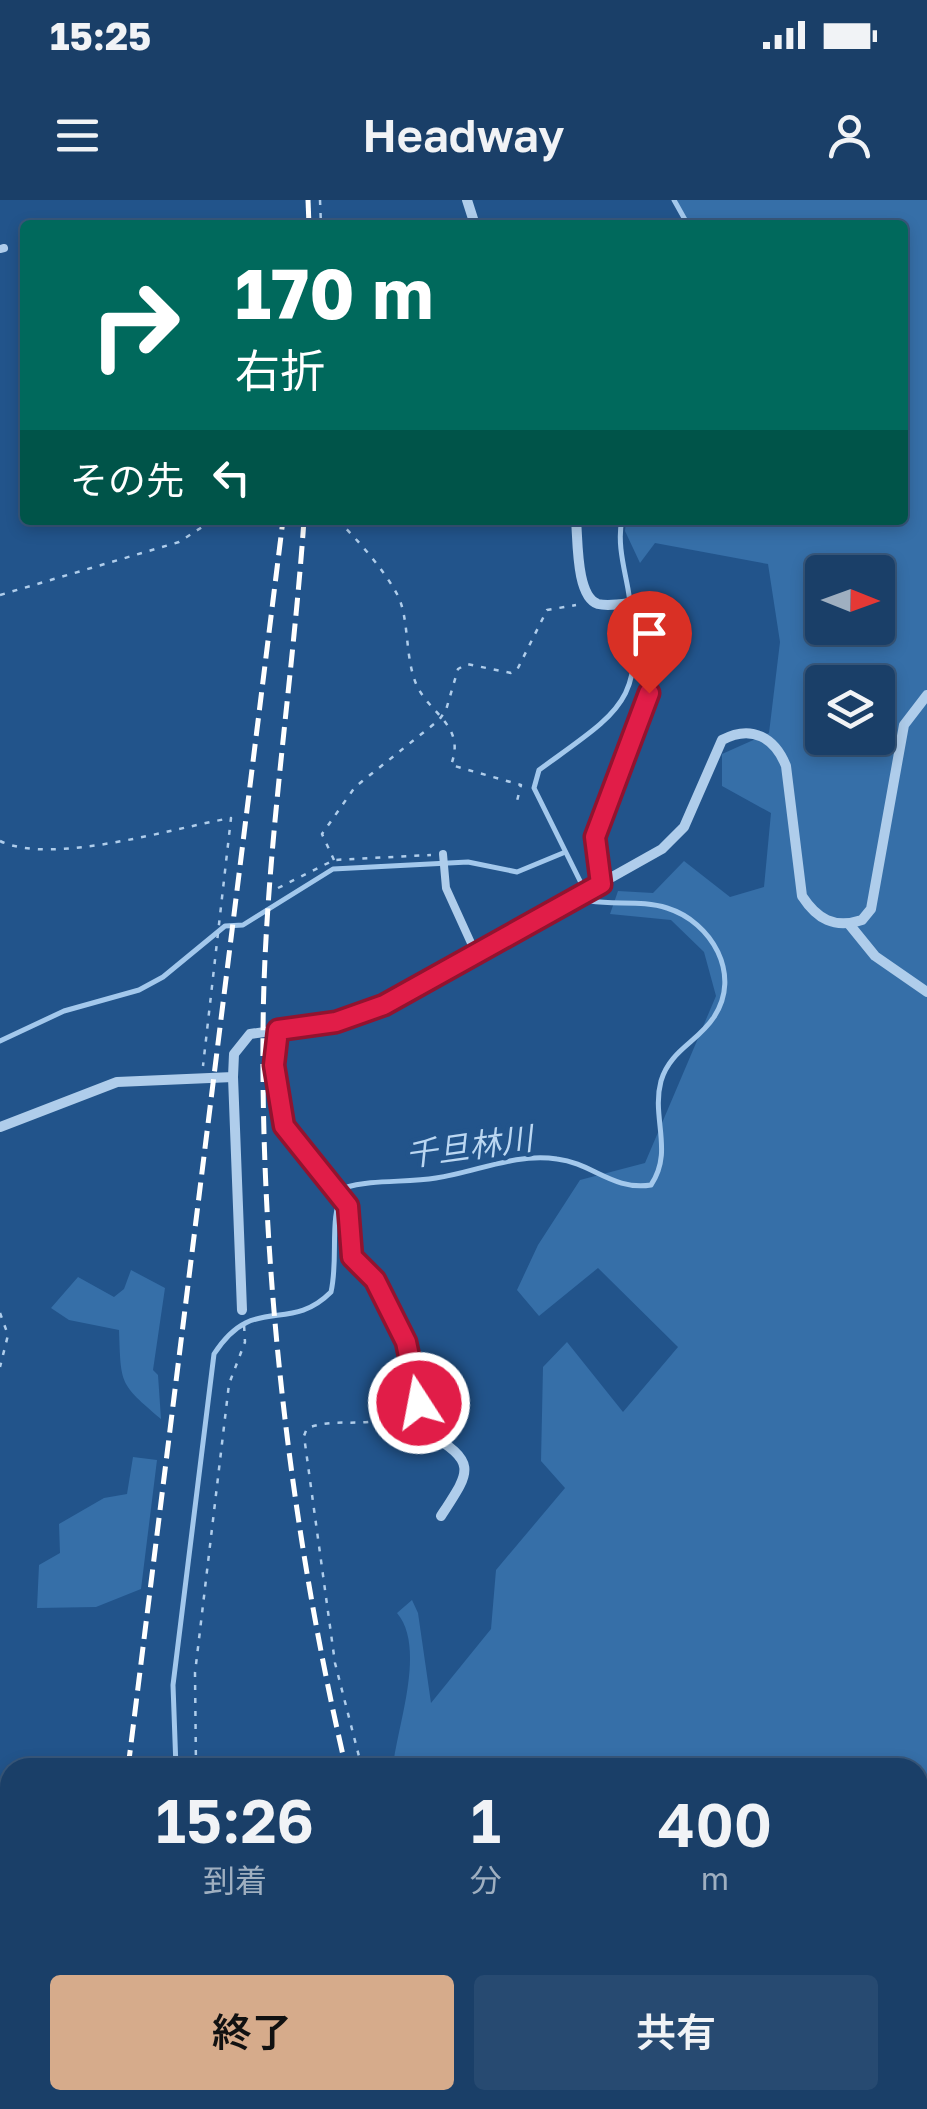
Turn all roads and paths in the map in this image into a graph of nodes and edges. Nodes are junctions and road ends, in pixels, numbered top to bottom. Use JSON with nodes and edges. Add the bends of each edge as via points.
{"nodes":[{"id":1,"x":205,"y":525,"type":"edge"},
{"id":2,"x":342,"y":525,"type":"edge"},
{"id":3,"x":577,"y":525,"type":"edge"},
{"id":4,"x":0,"y":595,"type":"edge"},
{"id":5,"x":590,"y":600,"type":"junction"},
{"id":6,"x":927,"y":694,"type":"edge"},
{"id":7,"x":442,"y":716,"type":"junction"},
{"id":8,"x":518,"y":801,"type":"dead end"},
{"id":9,"x":0,"y":841,"type":"edge"},
{"id":10,"x":442,"y":854,"type":"joint"},
{"id":11,"x":334,"y":860,"type":"junction"},
{"id":12,"x":598,"y":885,"type":"junction"},
{"id":13,"x":278,"y":888,"type":"dead end"},
{"id":14,"x":849,"y":924,"type":"junction"},
{"id":15,"x":476,"y":954,"type":"junction"},
{"id":16,"x":927,"y":992,"type":"edge"},
{"id":17,"x":278,"y":1030,"type":"junction"},
{"id":18,"x":233,"y":1076,"type":"junction"},
{"id":19,"x":196,"y":1078,"type":"junction"},
{"id":20,"x":0,"y":1127,"type":"edge"},
{"id":21,"x":242,"y":1310,"type":"joint"},
{"id":22,"x":0,"y":1314,"type":"edge"},
{"id":23,"x":0,"y":1358,"type":"edge"},
{"id":24,"x":0,"y":1367,"type":"edge"},
{"id":25,"x":419,"y":1403,"type":"junction"},
{"id":26,"x":441,"y":1516,"type":"dead end"},
{"id":27,"x":196,"y":1758,"type":"edge"},
{"id":28,"x":359,"y":1758,"type":"edge"}],
"edges":[{"from":1,"to":4,"type":"path","via":[[179,542]]},
{"from":2,"to":7,"type":"path","via":[[398,596],[411,673],[426,704]]},
{"from":3,"to":5,"type":"street"},
{"from":5,"to":7,"type":"path","via":[[547,610],[518,670],[460,666]]},
{"from":5,"to":12,"type":"street","via":[[639,602],[650,613],[655,648],[649,693],[595,837]]},
{"from":6,"to":14,"type":"street","via":[[904,725],[871,909]]},
{"from":7,"to":8,"type":"path","via":[[456,740],[451,765],[522,786]]},
{"from":7,"to":11,"type":"path","via":[[355,787],[322,834]]},
{"from":9,"to":19,"type":"path","via":[[24,852],[60,851],[232,818],[204,1063]]},
{"from":10,"to":11,"type":"path"},
{"from":10,"to":15,"type":"lane","via":[[446,888]]},
{"from":11,"to":13,"type":"path"},
{"from":12,"to":14,"type":"street","via":[[662,850],[684,827],[722,740],[751,734],[766,737],[786,766],[802,896],[828,922]]},
{"from":12,"to":15,"type":"street"},
{"from":14,"to":16,"type":"street","via":[[875,956]]},
{"from":15,"to":17,"type":"street","via":[[384,1005],[336,1022]]},
{"from":17,"to":18,"type":"street","via":[[250,1034],[234,1054]]},
{"from":17,"to":25,"type":"street","via":[[274,1065],[284,1126],[348,1206],[352,1257],[375,1280],[406,1342]]},
{"from":18,"to":19,"type":"street"},
{"from":18,"to":21,"type":"street"},
{"from":19,"to":20,"type":"street","via":[[117,1082]]},
{"from":21,"to":27,"type":"path","via":[[246,1342],[229,1384],[197,1654]]},
{"from":22,"to":23,"type":"path","via":[[8,1335]]},
{"from":23,"to":24,"type":"path"},
{"from":25,"to":26,"type":"street","via":[[427,1432],[466,1462],[466,1476]]},
{"from":25,"to":28,"type":"path","via":[[368,1426],[316,1424],[304,1436],[335,1663]]}]}
